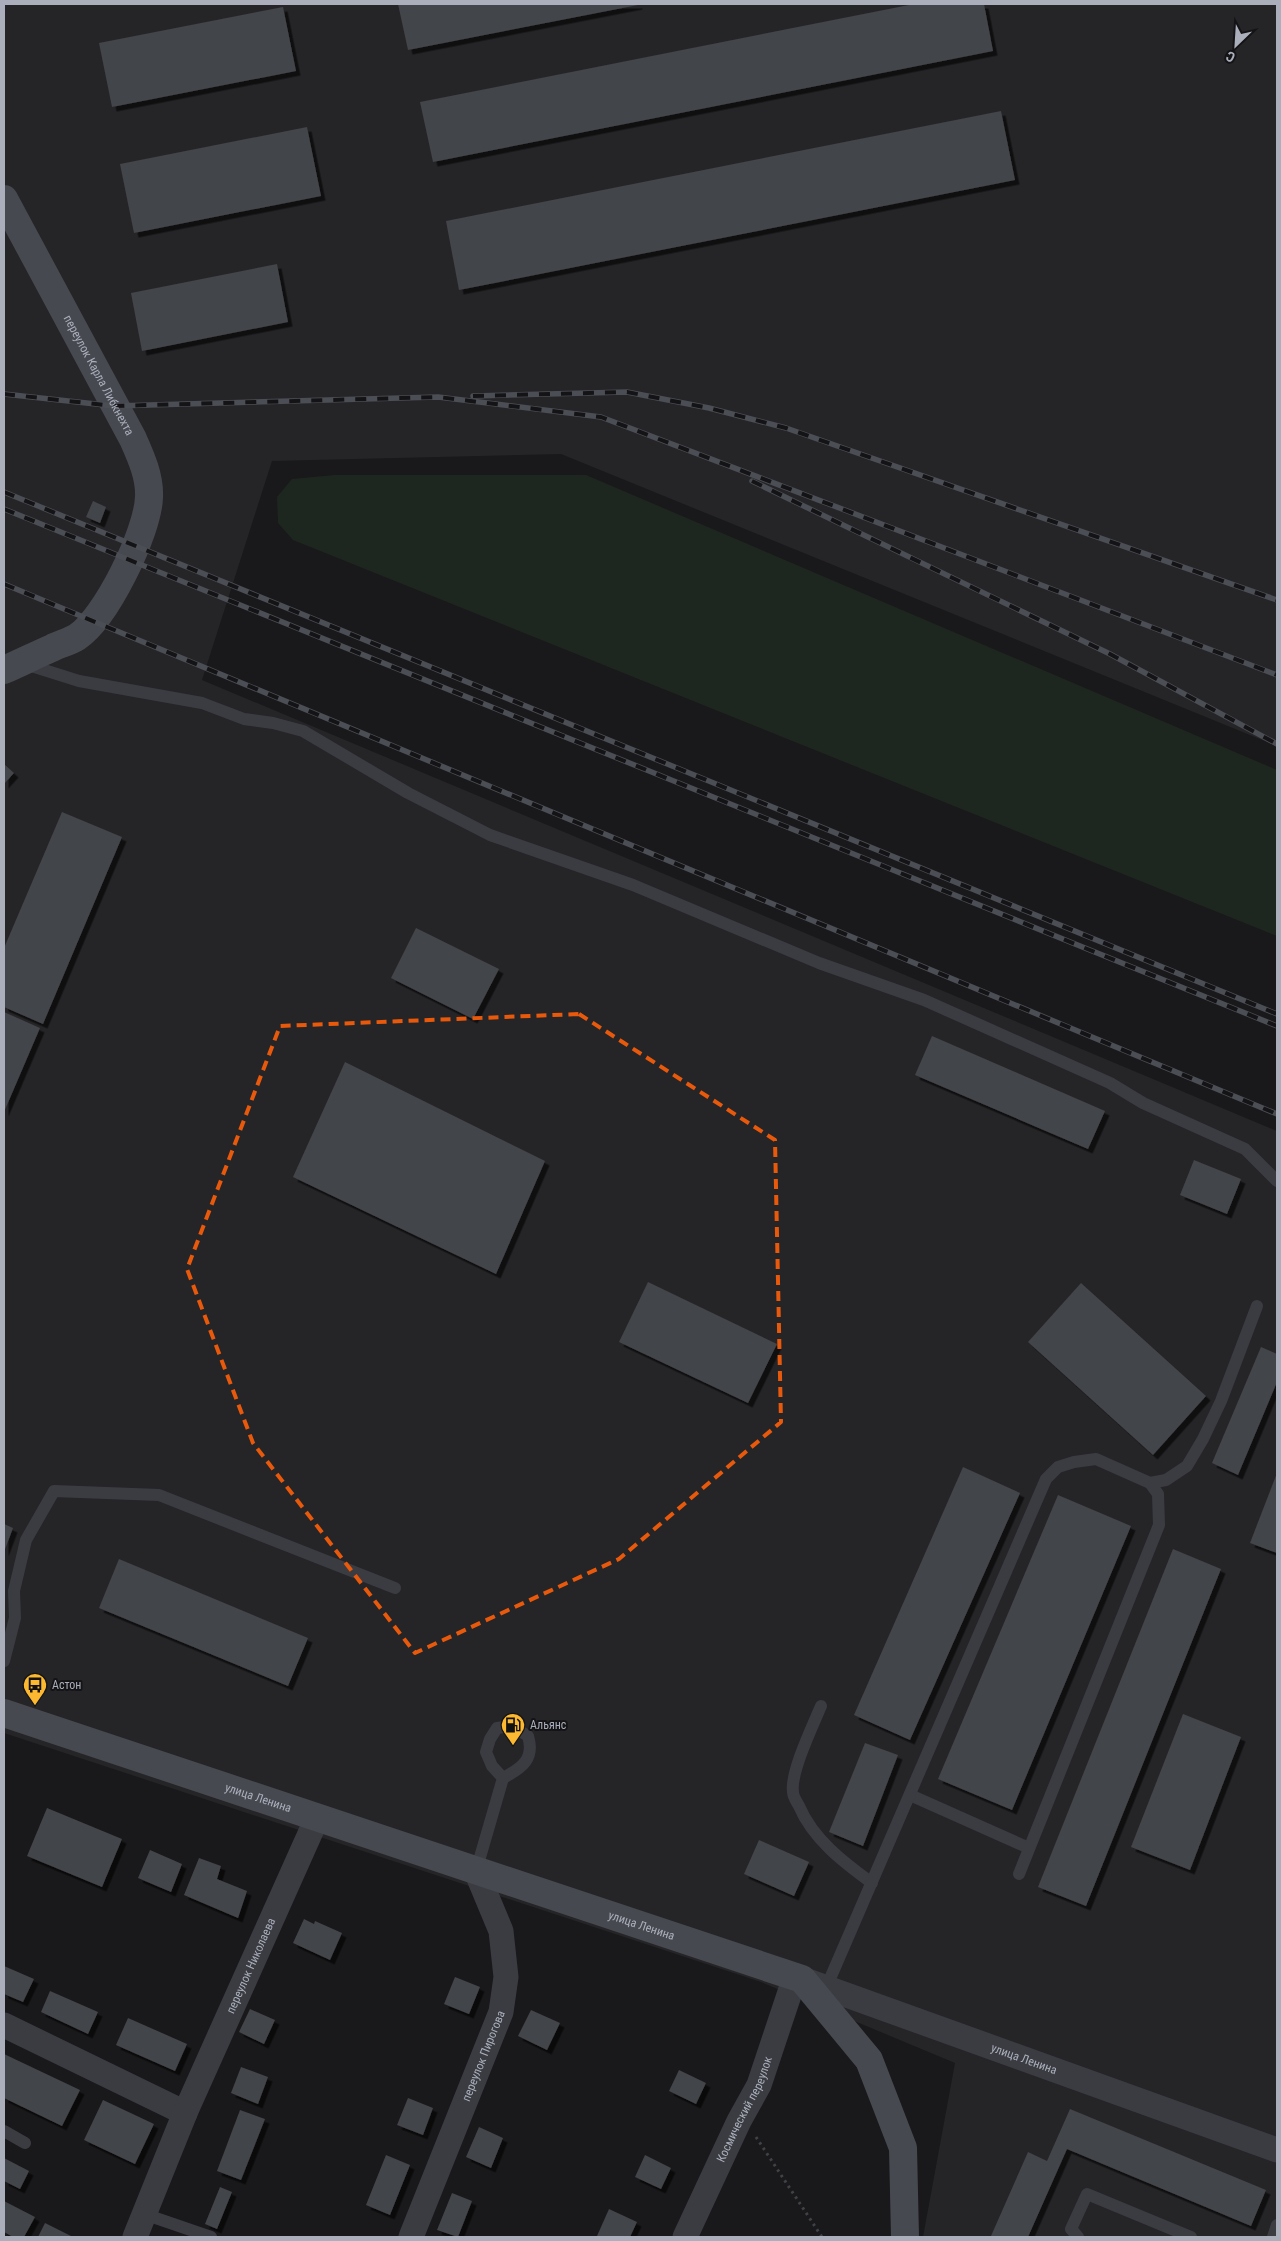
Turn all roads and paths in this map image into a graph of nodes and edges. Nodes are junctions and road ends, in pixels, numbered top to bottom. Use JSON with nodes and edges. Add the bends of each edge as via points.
{"nodes":[{"id":1,"x":4,"y":199,"type":"edge"},
{"id":2,"x":12,"y":667,"type":"edge"},
{"id":3,"x":1277,"y":1181,"type":"edge"},
{"id":4,"x":1258,"y":1306,"type":"dead end"},
{"id":5,"x":1150,"y":1483,"type":"junction"},
{"id":6,"x":395,"y":1588,"type":"dead end"},
{"id":7,"x":4,"y":1661,"type":"edge"},
{"id":8,"x":821,"y":1706,"type":"dead end"},
{"id":9,"x":4,"y":1713,"type":"edge"},
{"id":10,"x":503,"y":1778,"type":"dead end"},
{"id":11,"x":910,"y":1795,"type":"junction"},
{"id":12,"x":317,"y":1818,"type":"junction"},
{"id":13,"x":1029,"y":1848,"type":"junction"},
{"id":14,"x":476,"y":1871,"type":"junction"},
{"id":15,"x":1019,"y":1874,"type":"dead end"},
{"id":16,"x":872,"y":1883,"type":"junction"},
{"id":17,"x":808,"y":1981,"type":"junction"},
{"id":18,"x":4,"y":2025,"type":"edge"},
{"id":19,"x":185,"y":2113,"type":"junction"},
{"id":20,"x":742,"y":2116,"type":"junction"},
{"id":21,"x":4,"y":2131,"type":"edge"},
{"id":22,"x":25,"y":2143,"type":"dead end"},
{"id":23,"x":1276,"y":2146,"type":"edge"},
{"id":24,"x":144,"y":2214,"type":"junction"},
{"id":25,"x":1277,"y":2225,"type":"edge"},
{"id":26,"x":135,"y":2237,"type":"edge"},
{"id":27,"x":211,"y":2237,"type":"edge"},
{"id":28,"x":411,"y":2237,"type":"edge"},
{"id":29,"x":685,"y":2237,"type":"edge"},
{"id":30,"x":822,"y":2237,"type":"edge"},
{"id":31,"x":905,"y":2237,"type":"edge"},
{"id":32,"x":1078,"y":2237,"type":"edge"},
{"id":33,"x":1191,"y":2237,"type":"edge"},
{"id":34,"x":1272,"y":2237,"type":"edge"}],
"edges":[{"from":1,"to":2,"type":"main road","name":"переулок Карла Либкнехта","via":[[133,439],[146,470],[149,497],[143,526],[128,561],[94,620],[77,637]]},
{"from":2,"to":3,"type":"lane","via":[[202,703],[244,719],[273,722],[303,731],[408,793],[490,835],[633,885],[819,963],[924,1000],[1110,1083],[1143,1103],[1244,1149]]},
{"from":4,"to":5,"type":"lane","via":[[1204,1439],[1187,1466],[1166,1480]]},
{"from":5,"to":11,"type":"lane","via":[[1096,1459],[1058,1467],[1046,1479]]},
{"from":5,"to":13,"type":"lane","via":[[1158,1494],[1159,1525]]},
{"from":6,"to":7,"type":"lane","via":[[159,1495],[54,1490],[26,1540],[14,1591],[15,1618]]},
{"from":8,"to":16,"type":"lane","via":[[797,1764],[792,1792],[805,1820],[823,1842]]},
{"from":9,"to":12,"type":"main road","name":"улица Ленина"},
{"from":10,"to":14,"type":"lane"},
{"from":11,"to":13,"type":"lane"},
{"from":11,"to":16,"type":"lane"},
{"from":12,"to":14,"type":"main road","name":"улица Ленина"},
{"from":12,"to":19,"type":"street","name":"переулок Николаева"},
{"from":13,"to":15,"type":"lane"},
{"from":14,"to":17,"type":"main road","name":"улица Ленина"},
{"from":14,"to":28,"type":"street","name":"переулок Пирогова","via":[[501,1931],[506,1977],[501,2012]]},
{"from":16,"to":17,"type":"lane"},
{"from":17,"to":20,"type":"street","name":"Космический переулок"},
{"from":17,"to":23,"type":"street","name":"улица Ленина"},
{"from":17,"to":31,"type":"main road","via":[[869,2060],[903,2148]]},
{"from":18,"to":19,"type":"street"},
{"from":19,"to":24,"type":"street","name":"переулок Николаева"},
{"from":20,"to":29,"type":"street","name":"Космический переулок"},
{"from":20,"to":30,"type":"path"},
{"from":21,"to":22,"type":"lane"},
{"from":24,"to":26,"type":"street","name":"переулок Николаева"},
{"from":24,"to":27,"type":"lane"},
{"from":25,"to":34,"type":"lane"},
{"from":32,"to":33,"type":"lane","via":[[1071,2229],[1086,2194]]}]}
